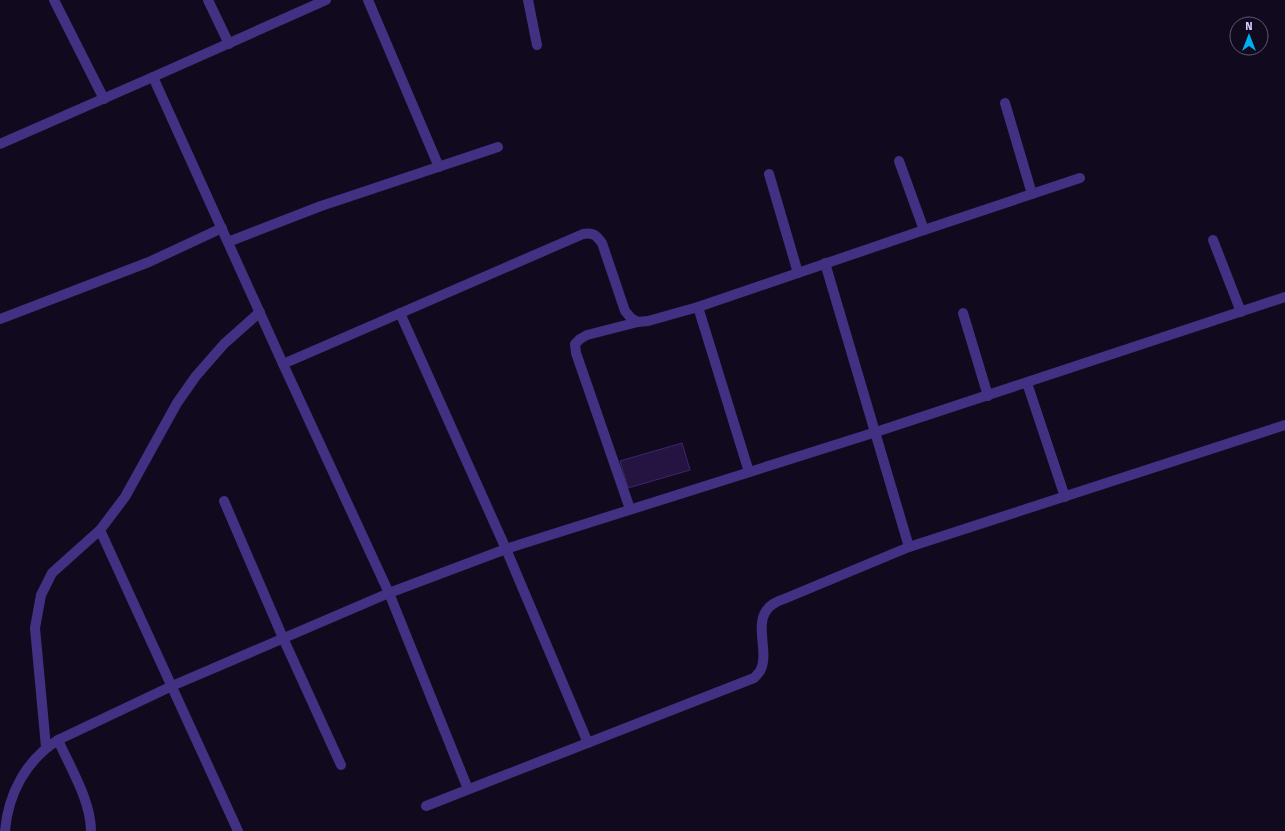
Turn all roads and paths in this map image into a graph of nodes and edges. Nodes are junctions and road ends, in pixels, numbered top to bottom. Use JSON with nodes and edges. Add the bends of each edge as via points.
{"nodes":[{"id":1,"x":54,"y":0,"type":"edge"},
{"id":2,"x":208,"y":0,"type":"edge"},
{"id":3,"x":326,"y":0,"type":"edge"},
{"id":4,"x":368,"y":0,"type":"edge"},
{"id":5,"x":528,"y":0,"type":"edge"},
{"id":6,"x":229,"y":44,"type":"junction"},
{"id":7,"x":537,"y":45,"type":"dead end"},
{"id":8,"x":153,"y":77,"type":"junction"},
{"id":9,"x":104,"y":99,"type":"junction"},
{"id":10,"x":1005,"y":103,"type":"dead end"},
{"id":11,"x":0,"y":144,"type":"edge"},
{"id":12,"x":498,"y":147,"type":"dead end"},
{"id":13,"x":899,"y":161,"type":"dead end"},
{"id":14,"x":439,"y":167,"type":"junction"},
{"id":15,"x":769,"y":174,"type":"dead end"},
{"id":16,"x":1080,"y":178,"type":"dead end"},
{"id":17,"x":1032,"y":194,"type":"junction"},
{"id":18,"x":222,"y":228,"type":"junction"},
{"id":19,"x":924,"y":230,"type":"junction"},
{"id":20,"x":1213,"y":240,"type":"dead end"},
{"id":21,"x":228,"y":242,"type":"junction"},
{"id":22,"x":825,"y":263,"type":"junction"},
{"id":23,"x":798,"y":273,"type":"junction"},
{"id":24,"x":1285,"y":297,"type":"edge"},
{"id":25,"x":698,"y":307,"type":"junction"},
{"id":26,"x":260,"y":312,"type":"junction"},
{"id":27,"x":1241,"y":312,"type":"junction"},
{"id":28,"x":400,"y":313,"type":"junction"},
{"id":29,"x":964,"y":313,"type":"dead end"},
{"id":30,"x":0,"y":319,"type":"edge"},
{"id":31,"x":638,"y":322,"type":"junction"},
{"id":32,"x":283,"y":364,"type":"junction"},
{"id":33,"x":1027,"y":383,"type":"junction"},
{"id":34,"x":988,"y":396,"type":"junction"},
{"id":35,"x":1285,"y":425,"type":"edge"},
{"id":36,"x":876,"y":432,"type":"junction"},
{"id":37,"x":749,"y":472,"type":"junction"},
{"id":38,"x":1065,"y":496,"type":"junction"},
{"id":39,"x":224,"y":501,"type":"dead end"},
{"id":40,"x":630,"y":509,"type":"junction"},
{"id":41,"x":100,"y":530,"type":"junction"},
{"id":42,"x":909,"y":547,"type":"junction"},
{"id":43,"x":506,"y":548,"type":"junction"},
{"id":44,"x":389,"y":593,"type":"junction"},
{"id":45,"x":283,"y":638,"type":"junction"},
{"id":46,"x":172,"y":686,"type":"junction"},
{"id":47,"x":58,"y":740,"type":"junction"},
{"id":48,"x":588,"y":743,"type":"junction"},
{"id":49,"x":46,"y":748,"type":"junction"},
{"id":50,"x":341,"y":765,"type":"dead end"},
{"id":51,"x":468,"y":789,"type":"junction"},
{"id":52,"x":426,"y":806,"type":"dead end"},
{"id":53,"x":5,"y":831,"type":"edge"},
{"id":54,"x":90,"y":831,"type":"edge"},
{"id":55,"x":238,"y":831,"type":"edge"}],
"edges":[{"from":1,"to":9,"type":"street"},
{"from":2,"to":6,"type":"street"},
{"from":3,"to":6,"type":"street"},
{"from":4,"to":14,"type":"street"},
{"from":5,"to":7,"type":"street"},
{"from":6,"to":8,"type":"street"},
{"from":8,"to":9,"type":"street"},
{"from":8,"to":18,"type":"street"},
{"from":9,"to":11,"type":"street"},
{"from":10,"to":17,"type":"street"},
{"from":12,"to":14,"type":"street"},
{"from":13,"to":19,"type":"street"},
{"from":14,"to":21,"type":"street","via":[[321,206]]},
{"from":15,"to":23,"type":"street"},
{"from":16,"to":17,"type":"street"},
{"from":17,"to":19,"type":"street"},
{"from":18,"to":21,"type":"street"},
{"from":18,"to":30,"type":"street","via":[[149,262]]},
{"from":19,"to":22,"type":"street"},
{"from":20,"to":27,"type":"street"},
{"from":21,"to":26,"type":"street"},
{"from":22,"to":23,"type":"street"},
{"from":22,"to":36,"type":"street"},
{"from":23,"to":25,"type":"street"},
{"from":24,"to":27,"type":"street"},
{"from":25,"to":31,"type":"street"},
{"from":25,"to":37,"type":"street"},
{"from":26,"to":32,"type":"street"},
{"from":26,"to":41,"type":"street","via":[[224,344],[196,376],[177,403],[125,496]]},
{"from":27,"to":33,"type":"street"},
{"from":28,"to":31,"type":"street","via":[[589,233],[596,235],[602,243],[625,311]]},
{"from":28,"to":32,"type":"street"},
{"from":28,"to":43,"type":"street"},
{"from":29,"to":34,"type":"street"},
{"from":31,"to":40,"type":"street","via":[[588,335],[575,344]]},
{"from":32,"to":44,"type":"street"},
{"from":33,"to":34,"type":"street"},
{"from":33,"to":38,"type":"street"},
{"from":34,"to":36,"type":"street"},
{"from":35,"to":38,"type":"street"},
{"from":36,"to":37,"type":"street"},
{"from":36,"to":42,"type":"street"},
{"from":37,"to":40,"type":"street"},
{"from":38,"to":42,"type":"street"},
{"from":39,"to":45,"type":"street"},
{"from":40,"to":43,"type":"street"},
{"from":41,"to":46,"type":"street"},
{"from":41,"to":49,"type":"street","via":[[52,573],[41,595],[35,628]]},
{"from":42,"to":48,"type":"street","via":[[772,604],[764,614],[763,659],[754,678]]},
{"from":43,"to":44,"type":"street"},
{"from":43,"to":48,"type":"street"},
{"from":44,"to":45,"type":"street"},
{"from":44,"to":51,"type":"street"},
{"from":45,"to":46,"type":"street"},
{"from":45,"to":50,"type":"street"},
{"from":46,"to":47,"type":"street"},
{"from":46,"to":55,"type":"street"},
{"from":47,"to":49,"type":"street"},
{"from":47,"to":54,"type":"street","via":[[87,804],[91,820]]},
{"from":48,"to":51,"type":"street"},
{"from":49,"to":53,"type":"street","via":[[31,763],[16,787],[6,814]]},
{"from":51,"to":52,"type":"street"}]}
